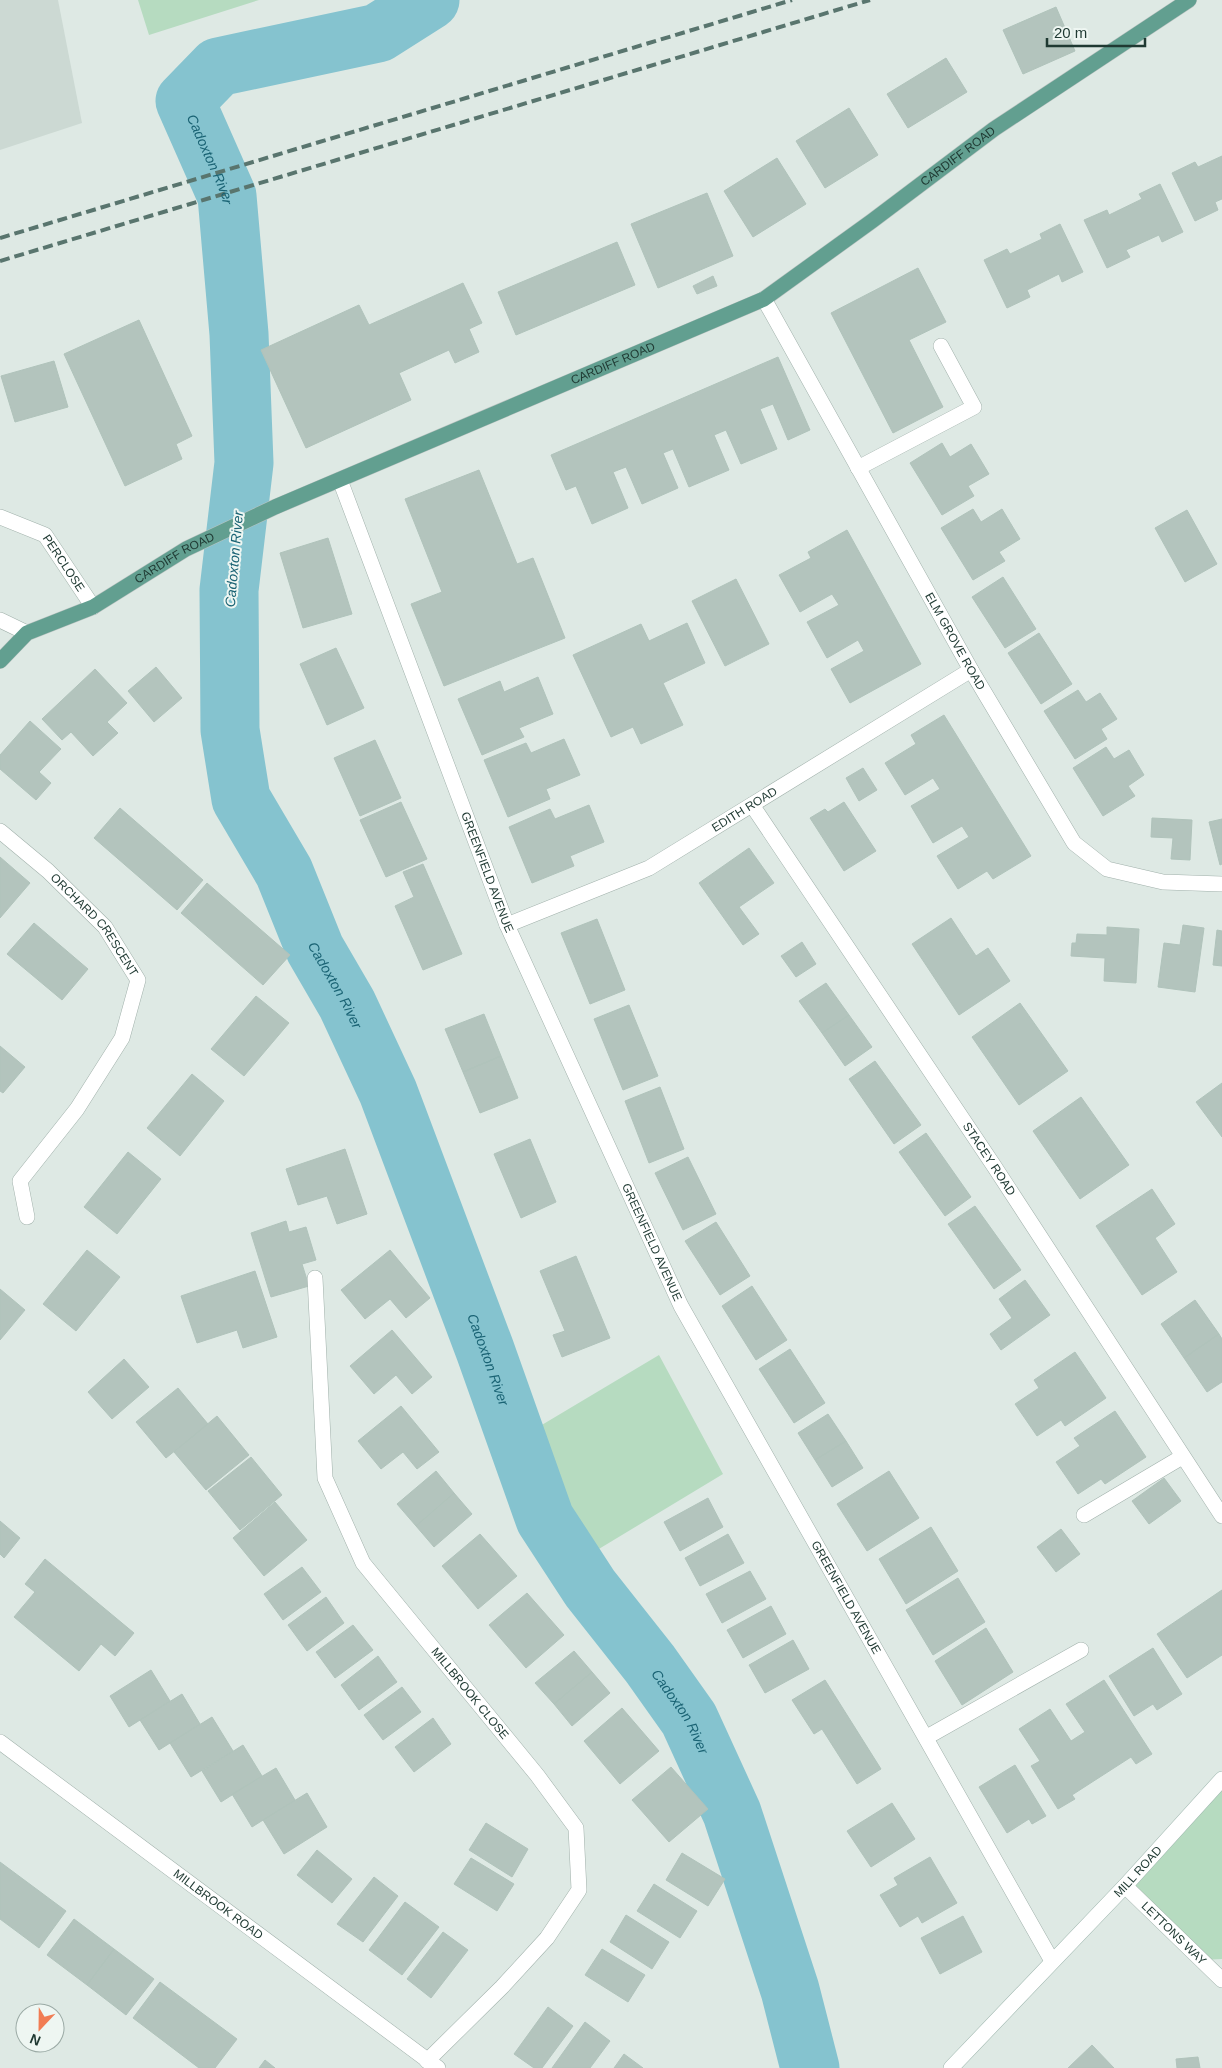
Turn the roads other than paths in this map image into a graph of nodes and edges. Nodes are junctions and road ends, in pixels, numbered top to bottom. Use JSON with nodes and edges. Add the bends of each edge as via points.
{"nodes":[{"id":1,"x":1189,"y":0,"type":"edge"},
{"id":2,"x":764,"y":299,"type":"junction"},
{"id":3,"x":941,"y":346,"type":"dead end"},
{"id":4,"x":858,"y":468,"type":"junction"},
{"id":5,"x":340,"y":480,"type":"junction"},
{"id":6,"x":0,"y":517,"type":"edge"},
{"id":7,"x":93,"y":608,"type":"junction"},
{"id":8,"x":0,"y":620,"type":"edge"},
{"id":9,"x":27,"y":633,"type":"junction"},
{"id":10,"x":0,"y":660,"type":"edge"},
{"id":11,"x":971,"y":670,"type":"junction"},
{"id":12,"x":752,"y":805,"type":"junction"},
{"id":13,"x":0,"y":831,"type":"edge"},
{"id":14,"x":1222,"y":884,"type":"edge"},
{"id":15,"x":507,"y":925,"type":"junction"},
{"id":16,"x":27,"y":1217,"type":"dead end"},
{"id":17,"x":315,"y":1278,"type":"dead end"},
{"id":18,"x":1182,"y":1457,"type":"junction"},
{"id":19,"x":1084,"y":1515,"type":"dead end"},
{"id":20,"x":1222,"y":1516,"type":"edge"},
{"id":21,"x":1081,"y":1650,"type":"dead end"},
{"id":22,"x":927,"y":1737,"type":"junction"},
{"id":23,"x":0,"y":1742,"type":"edge"},
{"id":24,"x":1222,"y":1779,"type":"edge"},
{"id":25,"x":1125,"y":1886,"type":"junction"},
{"id":26,"x":1052,"y":1961,"type":"junction"},
{"id":27,"x":1222,"y":1980,"type":"edge"},
{"id":28,"x":432,"y":2064,"type":"edge"},
{"id":29,"x":951,"y":2068,"type":"edge"}],
"edges":[{"from":1,"to":2,"type":"main road","name":"CARDIFF ROAD","via":[[994,128]]},
{"from":2,"to":4,"type":"street","name":"ELM GROVE ROAD"},
{"from":2,"to":5,"type":"main road","name":"CARDIFF ROAD"},
{"from":3,"to":4,"type":"street","via":[[974,408]]},
{"from":4,"to":11,"type":"street","name":"ELM GROVE ROAD"},
{"from":5,"to":7,"type":"main road","name":"CARDIFF ROAD","via":[[186,550]]},
{"from":5,"to":15,"type":"street","name":"GREENFIELD AVENUE"},
{"from":6,"to":7,"type":"street","name":"PERCLOSE","via":[[45,535]]},
{"from":7,"to":9,"type":"main road","name":"CARDIFF ROAD"},
{"from":8,"to":9,"type":"street"},
{"from":9,"to":10,"type":"main road","name":"CARDIFF ROAD"},
{"from":11,"to":12,"type":"street","name":"EDITH ROAD"},
{"from":11,"to":14,"type":"street","name":"ELM GROVE ROAD","via":[[1074,843],[1108,869],[1163,882]]},
{"from":12,"to":15,"type":"street","name":"EDITH ROAD","via":[[649,868]]},
{"from":12,"to":18,"type":"street","name":"STACEY ROAD","via":[[994,1166]]},
{"from":13,"to":16,"type":"street","name":"ORCHARD CRESCENT","via":[[48,871],[105,927],[138,980],[122,1038],[77,1109],[20,1182]]},
{"from":15,"to":22,"type":"street","name":"GREENFIELD AVENUE","via":[[682,1306]]},
{"from":17,"to":28,"type":"street","name":"MILLBROOK CLOSE","via":[[325,1478],[363,1563],[537,1775],[576,1828],[579,1890],[547,1938]]},
{"from":18,"to":19,"type":"street"},
{"from":18,"to":20,"type":"street","name":"STACEY ROAD"},
{"from":21,"to":22,"type":"street"},
{"from":22,"to":26,"type":"street","name":"GREENFIELD AVENUE"},
{"from":23,"to":28,"type":"street","name":"MILLBROOK ROAD"},
{"from":24,"to":25,"type":"street","name":"MILL ROAD"},
{"from":25,"to":26,"type":"street","name":"MILL ROAD"},
{"from":25,"to":27,"type":"street","name":"LETTONS WAY"},
{"from":26,"to":29,"type":"street","name":"MILL ROAD"}]}
